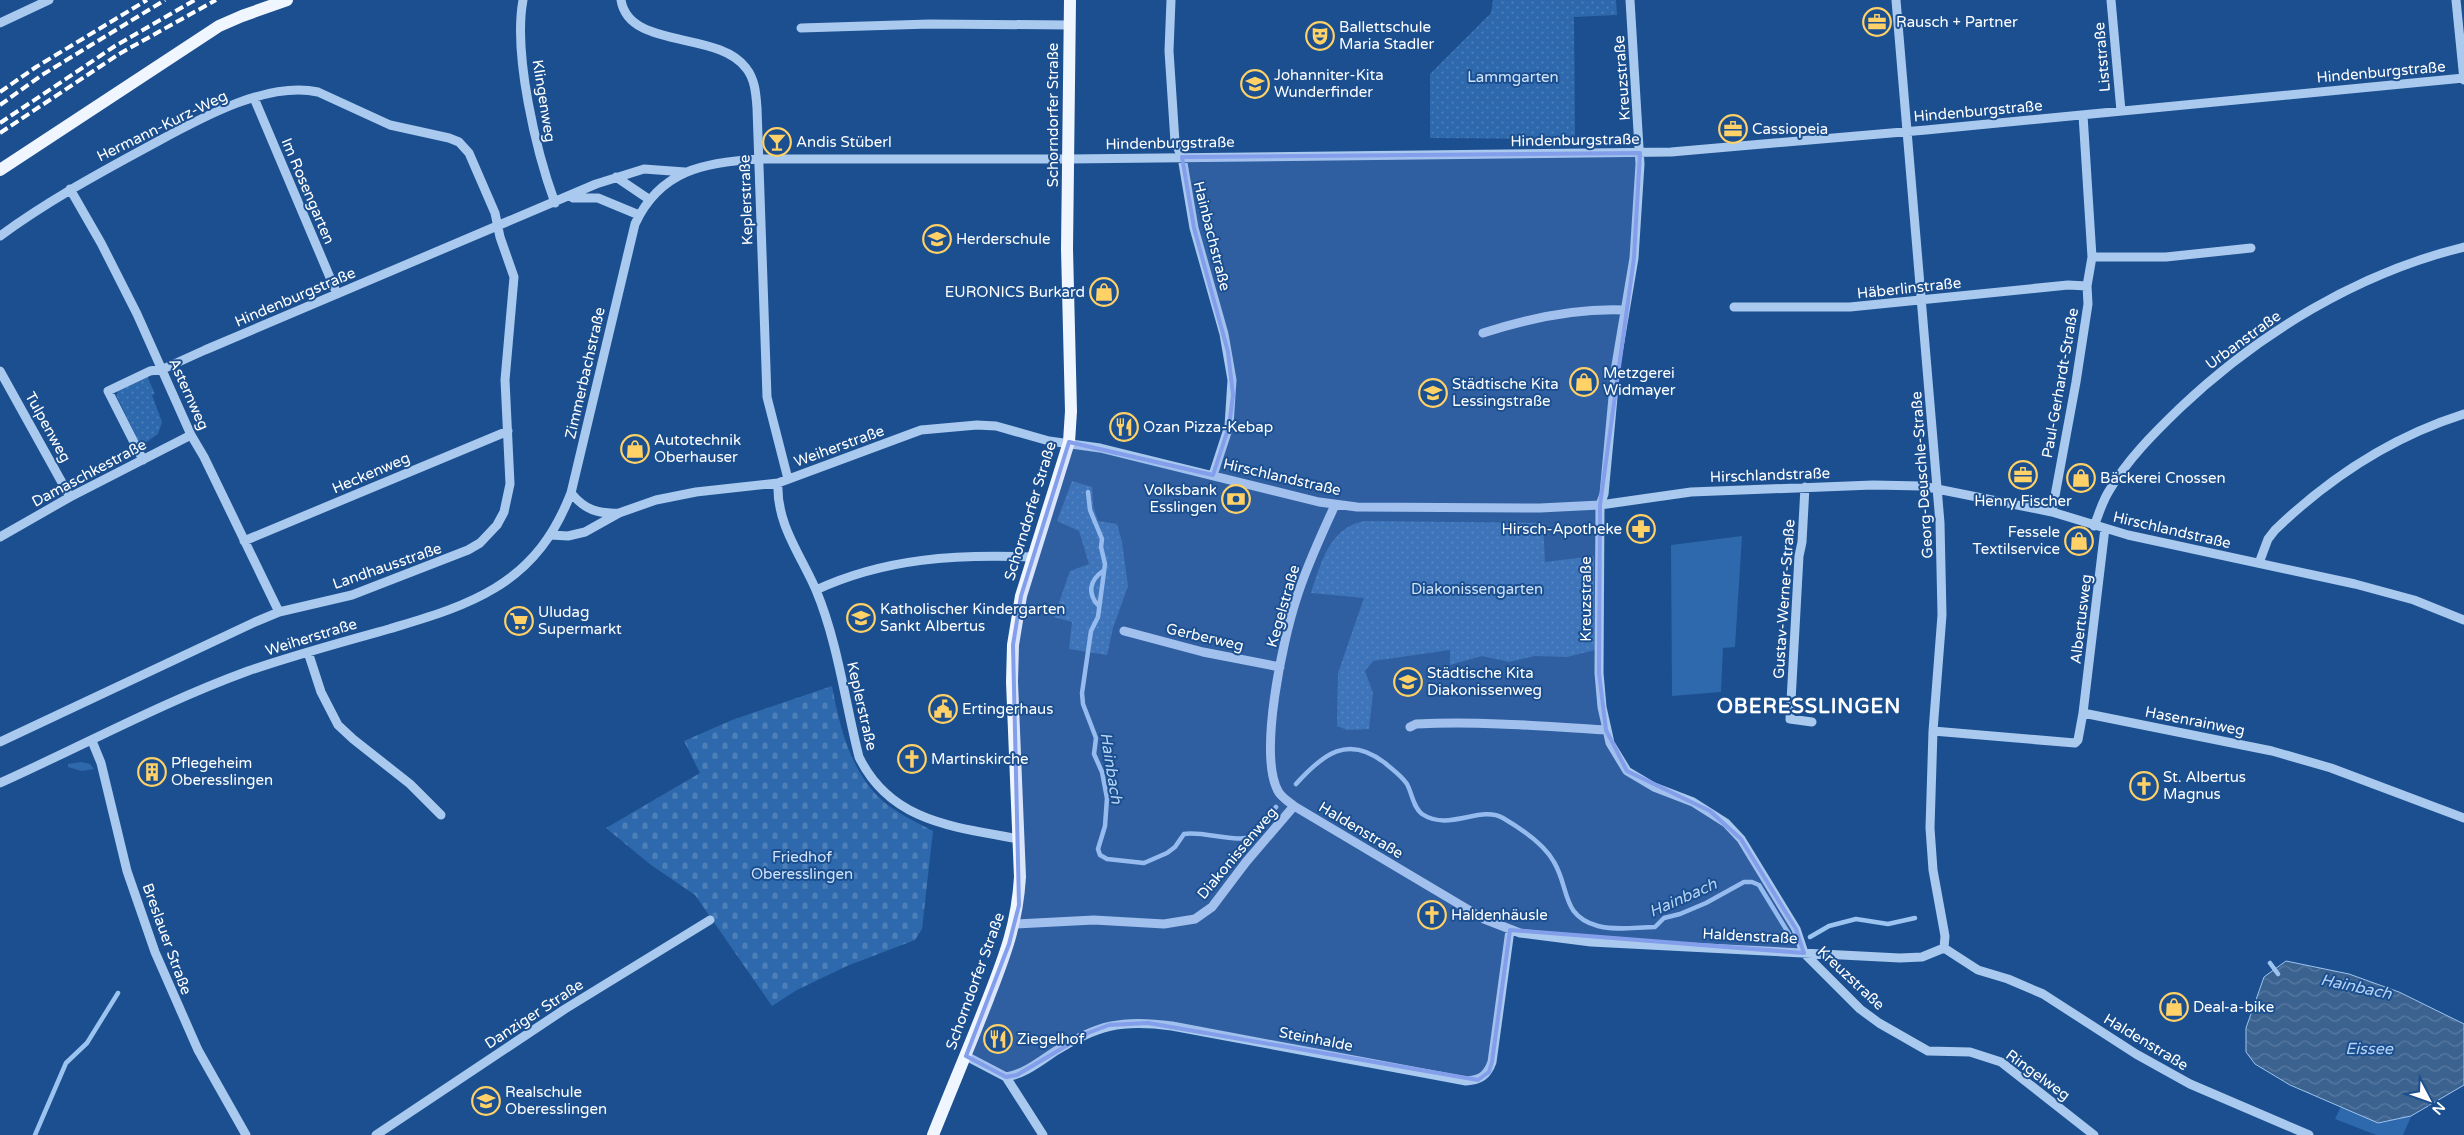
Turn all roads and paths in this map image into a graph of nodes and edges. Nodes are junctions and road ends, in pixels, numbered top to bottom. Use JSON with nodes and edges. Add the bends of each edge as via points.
{"nodes":[{"id":1,"x":48,"y":0,"type":"edge"},
{"id":2,"x":287,"y":0,"type":"edge"},
{"id":3,"x":523,"y":0,"type":"edge"},
{"id":4,"x":621,"y":0,"type":"edge"},
{"id":5,"x":1070,"y":0,"type":"edge"},
{"id":6,"x":1172,"y":0,"type":"edge"},
{"id":7,"x":1630,"y":0,"type":"edge"},
{"id":8,"x":1896,"y":0,"type":"edge"},
{"id":9,"x":2111,"y":0,"type":"edge"},
{"id":10,"x":2456,"y":0,"type":"edge"},
{"id":11,"x":0,"y":23,"type":"edge"},
{"id":12,"x":1069,"y":25,"type":"junction"},
{"id":13,"x":800,"y":28,"type":"dead end"},
{"id":14,"x":2464,"y":79,"type":"edge"},
{"id":15,"x":254,"y":98,"type":"junction"},
{"id":16,"x":2121,"y":111,"type":"junction"},
{"id":17,"x":2083,"y":115,"type":"junction"},
{"id":18,"x":1907,"y":131,"type":"junction"},
{"id":19,"x":1640,"y":153,"type":"junction"},
{"id":20,"x":1182,"y":156,"type":"junction"},
{"id":21,"x":759,"y":159,"type":"junction"},
{"id":22,"x":1070,"y":159,"type":"junction"},
{"id":23,"x":0,"y":170,"type":"edge"},
{"id":24,"x":684,"y":172,"type":"junction"},
{"id":25,"x":616,"y":177,"type":"junction"},
{"id":26,"x":70,"y":189,"type":"junction"},
{"id":27,"x":565,"y":199,"type":"junction"},
{"id":28,"x":650,"y":200,"type":"junction"},
{"id":29,"x":554,"y":203,"type":"junction"},
{"id":30,"x":639,"y":215,"type":"junction"},
{"id":31,"x":499,"y":225,"type":"junction"},
{"id":32,"x":0,"y":236,"type":"edge"},
{"id":33,"x":2464,"y":247,"type":"edge"},
{"id":34,"x":2251,"y":248,"type":"dead end"},
{"id":35,"x":2092,"y":257,"type":"junction"},
{"id":36,"x":2087,"y":286,"type":"junction"},
{"id":37,"x":337,"y":294,"type":"junction"},
{"id":38,"x":1922,"y":301,"type":"junction"},
{"id":39,"x":1734,"y":307,"type":"dead end"},
{"id":40,"x":1625,"y":310,"type":"junction"},
{"id":41,"x":1484,"y":333,"type":"dead end"},
{"id":42,"x":164,"y":370,"type":"junction"},
{"id":43,"x":0,"y":371,"type":"edge"},
{"id":44,"x":2464,"y":414,"type":"edge"},
{"id":45,"x":508,"y":431,"type":"junction"},
{"id":46,"x":191,"y":436,"type":"junction"},
{"id":47,"x":1069,"y":442,"type":"junction"},
{"id":48,"x":143,"y":460,"type":"junction"},
{"id":49,"x":1213,"y":475,"type":"junction"},
{"id":50,"x":788,"y":479,"type":"junction"},
{"id":51,"x":778,"y":483,"type":"junction"},
{"id":52,"x":1805,"y":487,"type":"junction"},
{"id":53,"x":1938,"y":489,"type":"junction"},
{"id":54,"x":571,"y":493,"type":"junction"},
{"id":55,"x":70,"y":497,"type":"junction"},
{"id":56,"x":1335,"y":505,"type":"junction"},
{"id":57,"x":1600,"y":505,"type":"junction"},
{"id":58,"x":2052,"y":512,"type":"junction"},
{"id":59,"x":619,"y":513,"type":"junction"},
{"id":60,"x":2094,"y":526,"type":"junction"},
{"id":61,"x":2105,"y":528,"type":"junction"},
{"id":62,"x":551,"y":535,"type":"junction"},
{"id":63,"x":0,"y":537,"type":"edge"},
{"id":64,"x":244,"y":541,"type":"junction"},
{"id":65,"x":1032,"y":557,"type":"junction"},
{"id":66,"x":2258,"y":563,"type":"junction"},
{"id":67,"x":816,"y":590,"type":"junction"},
{"id":68,"x":279,"y":612,"type":"junction"},
{"id":69,"x":2464,"y":620,"type":"edge"},
{"id":70,"x":1124,"y":631,"type":"dead end"},
{"id":71,"x":308,"y":652,"type":"junction"},
{"id":72,"x":1280,"y":667,"type":"junction"},
{"id":73,"x":2083,"y":713,"type":"junction"},
{"id":74,"x":1272,"y":719,"type":"joint"},
{"id":75,"x":1812,"y":722,"type":"dead end"},
{"id":76,"x":1410,"y":727,"type":"dead end"},
{"id":77,"x":1606,"y":730,"type":"junction"},
{"id":78,"x":1933,"y":731,"type":"junction"},
{"id":79,"x":92,"y":741,"type":"junction"},
{"id":80,"x":0,"y":742,"type":"edge"},
{"id":81,"x":0,"y":783,"type":"edge"},
{"id":82,"x":1294,"y":806,"type":"junction"},
{"id":83,"x":441,"y":815,"type":"dead end"},
{"id":84,"x":2464,"y":818,"type":"edge"},
{"id":85,"x":1020,"y":839,"type":"junction"},
{"id":86,"x":710,"y":920,"type":"dead end"},
{"id":87,"x":1015,"y":924,"type":"junction"},
{"id":88,"x":1510,"y":930,"type":"junction"},
{"id":89,"x":1944,"y":948,"type":"junction"},
{"id":90,"x":1804,"y":953,"type":"junction"},
{"id":91,"x":1928,"y":1051,"type":"joint"},
{"id":92,"x":966,"y":1056,"type":"junction"},
{"id":93,"x":1006,"y":1077,"type":"junction"},
{"id":94,"x":246,"y":1135,"type":"edge"},
{"id":95,"x":376,"y":1135,"type":"edge"},
{"id":96,"x":933,"y":1135,"type":"edge"},
{"id":97,"x":1043,"y":1135,"type":"edge"},
{"id":98,"x":2094,"y":1135,"type":"edge"},
{"id":99,"x":2309,"y":1135,"type":"edge"}],
"edges":[{"from":1,"to":11,"type":"street"},
{"from":2,"to":23,"type":"main road","via":[[242,16],[193,43]]},
{"from":3,"to":29,"type":"street","name":"Klingenweg","via":[[521,24],[528,94],[536,144]]},
{"from":4,"to":21,"type":"street","name":"Keplerstraße","via":[[627,14],[642,28],[722,50],[746,67],[756,92]]},
{"from":5,"to":12,"type":"main road","name":"Schorndorfer Straße"},
{"from":6,"to":20,"type":"street","name":"Hainbachstraße","via":[[1170,93],[1175,142]]},
{"from":7,"to":19,"type":"street","name":"Kreuzstraße"},
{"from":8,"to":18,"type":"street","name":"Georg-Deuschle-Straße"},
{"from":9,"to":16,"type":"street","name":"Liststraße"},
{"from":10,"to":14,"type":"street"},
{"from":12,"to":13,"type":"street","via":[[930,24]]},
{"from":12,"to":22,"type":"main road","name":"Schorndorfer Straße"},
{"from":14,"to":16,"type":"street","name":"Hindenburgstraße"},
{"from":15,"to":26,"type":"street","name":"Hermann-Kurz-Weg","via":[[181,129]]},
{"from":15,"to":31,"type":"street","name":"Hermann-Kurz-Weg","via":[[290,90],[318,92],[390,125],[459,142],[470,153]]},
{"from":15,"to":37,"type":"street","name":"Im Rosengarten"},
{"from":16,"to":17,"type":"street","name":"Hindenburgstraße"},
{"from":17,"to":18,"type":"street","name":"Hindenburgstraße"},
{"from":17,"to":35,"type":"street","name":"Paul-Gerhardt-Straße"},
{"from":18,"to":19,"type":"street","name":"Hindenburgstraße"},
{"from":18,"to":38,"type":"street","name":"Georg-Deuschle-Straße"},
{"from":19,"to":20,"type":"street","name":"Hindenburgstraße"},
{"from":19,"to":40,"type":"street","name":"Kreuzstraße","via":[[1634,258]]},
{"from":20,"to":22,"type":"street","name":"Hindenburgstraße"},
{"from":20,"to":49,"type":"street","name":"Hainbachstraße","via":[[1194,228],[1224,334],[1232,380],[1228,426]]},
{"from":21,"to":22,"type":"street","name":"Hindenburgstraße"},
{"from":21,"to":24,"type":"street","name":"Hindenburgstraße","via":[[715,163]]},
{"from":21,"to":50,"type":"street","name":"Keplerstraße","via":[[767,397]]},
{"from":22,"to":47,"type":"main road","name":"Schorndorfer Straße","via":[[1067,250]]},
{"from":24,"to":25,"type":"street","name":"Hindenburgstraße","via":[[652,168]]},
{"from":24,"to":28,"type":"street","name":"Hindenburgstraße"},
{"from":25,"to":27,"type":"street","name":"Hindenburgstraße"},
{"from":25,"to":28,"type":"street"},
{"from":26,"to":32,"type":"street","name":"Hermann-Kurz-Weg"},
{"from":26,"to":42,"type":"street","name":"Asternweg","via":[[101,243]]},
{"from":27,"to":29,"type":"street","name":"Hindenburgstraße"},
{"from":27,"to":30,"type":"street","name":"Hindenburgstraße","via":[[598,198]]},
{"from":28,"to":30,"type":"street","name":"Hindenburgstraße"},
{"from":29,"to":31,"type":"street","name":"Hindenburgstraße"},
{"from":30,"to":54,"type":"street","name":"Zimmerbachstraße","via":[[632,232]]},
{"from":31,"to":37,"type":"street","name":"Hindenburgstraße"},
{"from":31,"to":45,"type":"street","name":"Landhausstraße","via":[[515,286],[506,366]]},
{"from":33,"to":60,"type":"street","name":"Urbanstraße","via":[[2429,257],[2340,295],[2300,316],[2246,352],[2193,396],[2140,449],[2108,492]]},
{"from":34,"to":35,"type":"street","via":[[2166,257]]},
{"from":35,"to":36,"type":"street","name":"Paul-Gerhardt-Straße"},
{"from":36,"to":38,"type":"street","name":"Häberlinstraße","via":[[2068,285]]},
{"from":36,"to":58,"type":"street","name":"Paul-Gerhardt-Straße","via":[[2084,332]]},
{"from":37,"to":42,"type":"street","name":"Hindenburgstraße"},
{"from":38,"to":39,"type":"street","name":"Häberlinstraße","via":[[1818,308]]},
{"from":38,"to":53,"type":"street","name":"Georg-Deuschle-Straße"},
{"from":40,"to":41,"type":"street","via":[[1594,310],[1532,319]]},
{"from":40,"to":57,"type":"street","name":"Kreuzstraße","via":[[1616,365],[1604,494]]},
{"from":42,"to":46,"type":"street","name":"Asternweg"},
{"from":42,"to":48,"type":"street","name":"Hindenburgstraße","via":[[150,371],[108,392]]},
{"from":43,"to":55,"type":"street","name":"Tulpenweg"},
{"from":44,"to":66,"type":"street","via":[[2385,447],[2340,474],[2275,530]]},
{"from":45,"to":64,"type":"street","name":"Heckenweg"},
{"from":45,"to":68,"type":"street","name":"Landhausstraße","via":[[508,499],[498,525],[480,543],[455,557],[352,595]]},
{"from":46,"to":48,"type":"street","name":"Damaschkestraße"},
{"from":46,"to":64,"type":"street","name":"Asternweg"},
{"from":47,"to":49,"type":"street","name":"Hirschlandstraße"},
{"from":47,"to":50,"type":"street","name":"Weiherstraße","via":[[1049,441],[996,426],[934,428]]},
{"from":47,"to":65,"type":"main road","name":"Schorndorfer Straße"},
{"from":48,"to":55,"type":"street","name":"Damaschkestraße"},
{"from":49,"to":56,"type":"street","name":"Hirschlandstraße"},
{"from":50,"to":51,"type":"street","name":"Weiherstraße"},
{"from":51,"to":59,"type":"street","name":"Weiherstraße","via":[[688,493]]},
{"from":51,"to":67,"type":"street","name":"Keplerstraße","via":[[784,525]]},
{"from":52,"to":53,"type":"street","name":"Hirschlandstraße","via":[[1873,485]]},
{"from":52,"to":57,"type":"street","name":"Hirschlandstraße","via":[[1691,492]]},
{"from":52,"to":75,"type":"street","name":"Gustav-Werner-Straße","via":[[1790,720]]},
{"from":53,"to":58,"type":"street","name":"Hirschlandstraße"},
{"from":53,"to":78,"type":"street","name":"Georg-Deuschle-Straße","via":[[1942,595]]},
{"from":54,"to":59,"type":"street","name":"Weiherstraße","via":[[592,511]]},
{"from":54,"to":62,"type":"street","name":"Zimmerbachstraße"},
{"from":55,"to":63,"type":"street","name":"Damaschkestraße"},
{"from":56,"to":57,"type":"street","name":"Hirschlandstraße","via":[[1466,508]]},
{"from":56,"to":72,"type":"street","name":"Kegelstraße","via":[[1295,602]]},
{"from":57,"to":77,"type":"street","name":"Kreuzstraße","via":[[1599,673]]},
{"from":58,"to":60,"type":"street","name":"Hirschlandstraße"},
{"from":59,"to":62,"type":"street","name":"Weiherstraße","via":[[585,532]]},
{"from":60,"to":61,"type":"street","name":"Hirschlandstraße"},
{"from":61,"to":66,"type":"street","name":"Hirschlandstraße"},
{"from":61,"to":73,"type":"street","name":"Albertusweg"},
{"from":62,"to":71,"type":"street","name":"Weiherstraße","via":[[521,569],[478,598],[420,620]]},
{"from":64,"to":68,"type":"street","name":"Asternweg"},
{"from":65,"to":67,"type":"street","via":[[990,555],[922,559],[872,569]]},
{"from":65,"to":85,"type":"main road","name":"Schorndorfer Straße","via":[[1021,596],[1013,646]]},
{"from":66,"to":69,"type":"street","name":"Hirschlandstraße","via":[[2389,593]]},
{"from":67,"to":85,"type":"street","name":"Keplerstraße","via":[[840,671],[858,757],[872,779],[892,799],[925,819]]},
{"from":68,"to":80,"type":"street","name":"Landhausstraße"},
{"from":70,"to":72,"type":"street","name":"Gerberweg","via":[[1203,652]]},
{"from":71,"to":79,"type":"street","name":"Weiherstraße","via":[[229,678]]},
{"from":71,"to":83,"type":"street","via":[[321,692],[338,724],[352,739],[410,784]]},
{"from":72,"to":74,"type":"street","name":"Kegelstraße"},
{"from":73,"to":78,"type":"street","via":[[2075,743]]},
{"from":73,"to":84,"type":"street","name":"Hasenrainweg","via":[[2287,755],[2331,768]]},
{"from":74,"to":82,"type":"street","name":"Diakonissenweg","via":[[1272,775],[1281,795]]},
{"from":76,"to":77,"type":"street","via":[[1458,722]]},
{"from":77,"to":90,"type":"street","name":"Kreuzstraße","via":[[1627,771],[1710,811],[1741,839],[1796,929]]},
{"from":78,"to":89,"type":"street","name":"Georg-Deuschle-Straße","via":[[1931,850],[1945,936]]},
{"from":79,"to":81,"type":"street","name":"Weiherstraße"},
{"from":79,"to":94,"type":"street","name":"Breslauer Straße","via":[[101,763],[127,871],[155,952],[198,1050]]},
{"from":82,"to":87,"type":"street","name":"Diakonissenweg","via":[[1212,907],[1195,919],[1164,924],[1094,920]]},
{"from":82,"to":88,"type":"street","name":"Haldenstraße","via":[[1484,919]]},
{"from":85,"to":87,"type":"main road","name":"Schorndorfer Straße"},
{"from":86,"to":95,"type":"street","name":"Danziger Straße","via":[[565,1009]]},
{"from":87,"to":92,"type":"main road","name":"Schorndorfer Straße"},
{"from":88,"to":90,"type":"street","name":"Haldenstraße","via":[[1590,942]]},
{"from":88,"to":93,"type":"street","name":"Steinhalde","via":[[1492,1062],[1489,1072],[1478,1080],[1466,1081],[1172,1026],[1130,1022],[1088,1033],[1023,1072]]},
{"from":89,"to":90,"type":"street","name":"Haldenstraße","via":[[1922,957],[1900,958]]},
{"from":89,"to":99,"type":"street","name":"Haldenstraße","via":[[1978,970],[2043,994],[2136,1054],[2190,1084]]},
{"from":90,"to":91,"type":"street","name":"Kreuzstraße","via":[[1860,1009]]},
{"from":91,"to":98,"type":"street","name":"Ringelweg","via":[[1970,1052],[2002,1062]]},
{"from":92,"to":93,"type":"street"},
{"from":92,"to":96,"type":"main road","name":"Schorndorfer Straße"},
{"from":93,"to":97,"type":"street"}]}
